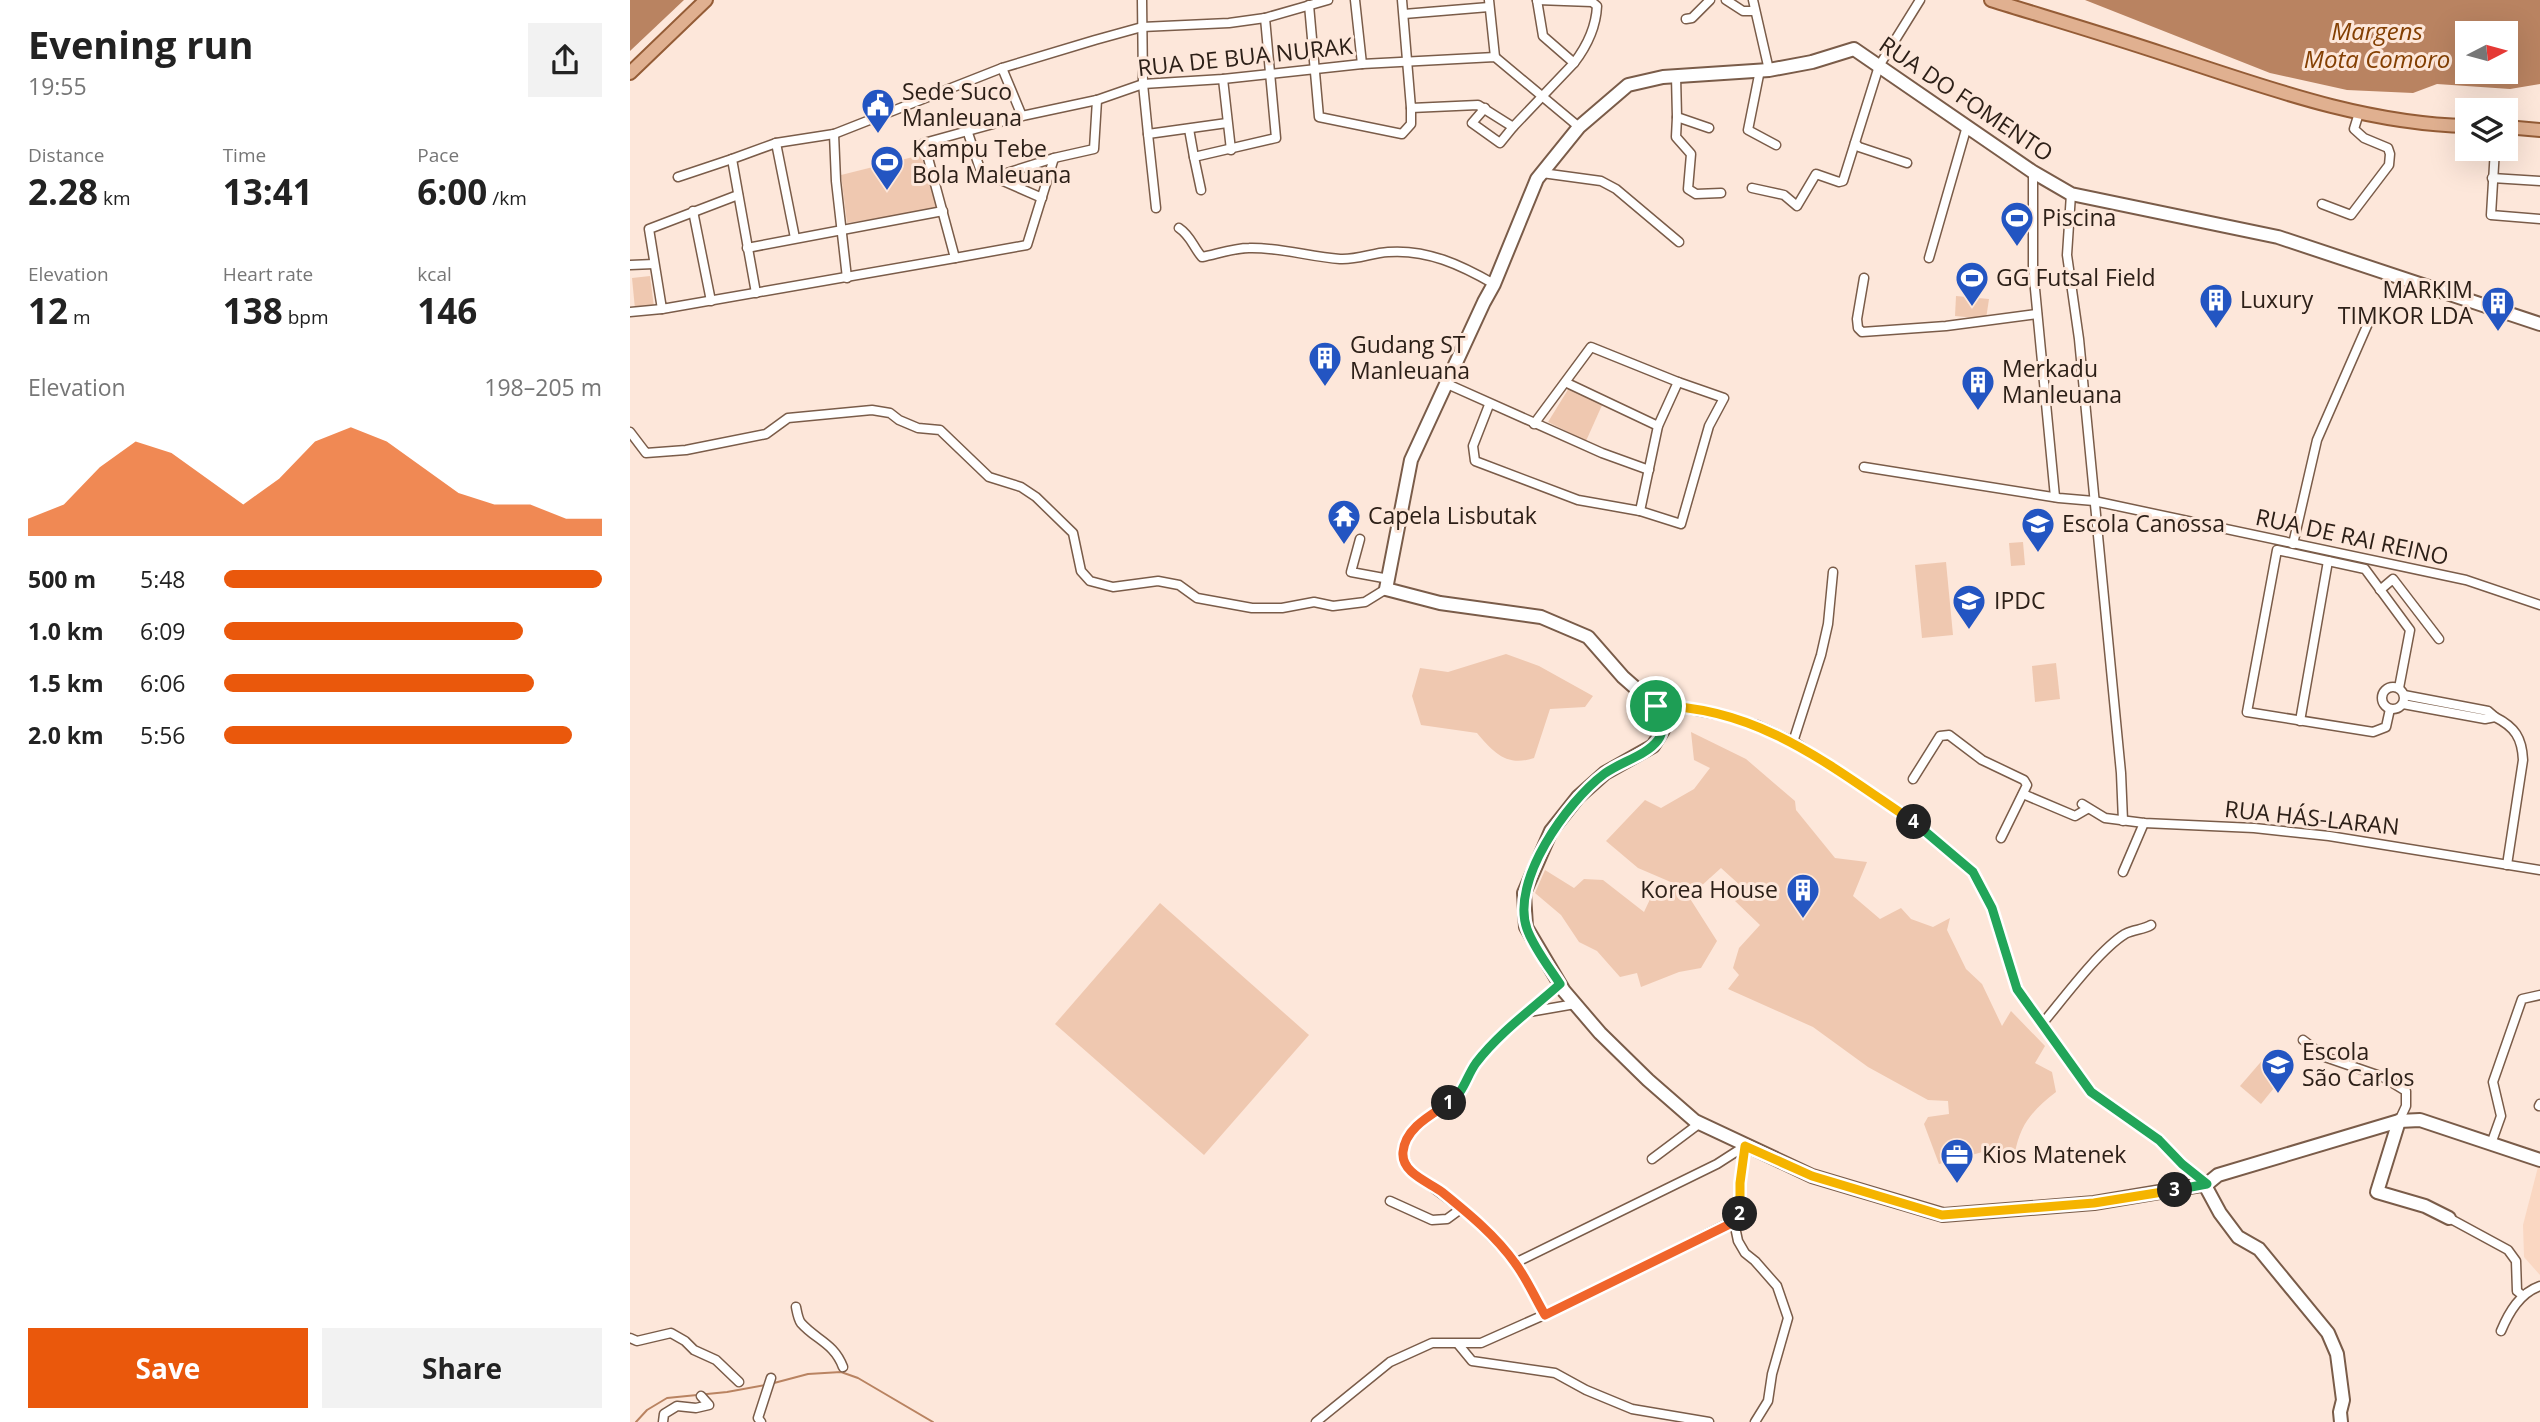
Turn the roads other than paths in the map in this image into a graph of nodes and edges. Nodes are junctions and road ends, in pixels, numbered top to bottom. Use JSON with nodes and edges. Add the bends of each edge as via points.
{"nodes":[{"id":1,"x":706,"y":0,"type":"edge"},
{"id":2,"x":1142,"y":0,"type":"edge"},
{"id":3,"x":1328,"y":0,"type":"edge"},
{"id":4,"x":1355,"y":0,"type":"edge"},
{"id":5,"x":1402,"y":0,"type":"edge"},
{"id":6,"x":1537,"y":0,"type":"edge"},
{"id":7,"x":1710,"y":0,"type":"edge"},
{"id":8,"x":1726,"y":0,"type":"edge"},
{"id":9,"x":1753,"y":0,"type":"edge"},
{"id":10,"x":1920,"y":0,"type":"edge"},
{"id":11,"x":1992,"y":0,"type":"edge"},
{"id":12,"x":1489,"y":4,"type":"edge"},
{"id":13,"x":1309,"y":5,"type":"junction"},
{"id":14,"x":1755,"y":11,"type":"junction"},
{"id":15,"x":1404,"y":14,"type":"junction"},
{"id":16,"x":1265,"y":18,"type":"junction"},
{"id":17,"x":1686,"y":19,"type":"dead end"},
{"id":18,"x":1142,"y":27,"type":"junction"},
{"id":19,"x":1495,"y":57,"type":"junction"},
{"id":20,"x":1408,"y":62,"type":"junction"},
{"id":21,"x":1574,"y":63,"type":"junction"},
{"id":22,"x":1362,"y":64,"type":"junction"},
{"id":23,"x":1879,"y":66,"type":"junction"},
{"id":24,"x":1002,"y":68,"type":"junction"},
{"id":25,"x":1315,"y":69,"type":"junction"},
{"id":26,"x":1764,"y":70,"type":"junction"},
{"id":27,"x":630,"y":73,"type":"edge"},
{"id":28,"x":1270,"y":74,"type":"junction"},
{"id":29,"x":1676,"y":76,"type":"junction"},
{"id":30,"x":1223,"y":79,"type":"junction"},
{"id":31,"x":1143,"y":84,"type":"junction"},
{"id":32,"x":1542,"y":96,"type":"junction"},
{"id":33,"x":1097,"y":100,"type":"junction"},
{"id":34,"x":1410,"y":107,"type":"junction"},
{"id":35,"x":1485,"y":108,"type":"junction"},
{"id":36,"x":2359,"y":113,"type":"junction"},
{"id":37,"x":1022,"y":116,"type":"junction"},
{"id":38,"x":1677,"y":117,"type":"junction"},
{"id":39,"x":1227,"y":123,"type":"junction"},
{"id":40,"x":1967,"y":126,"type":"junction"},
{"id":41,"x":2455,"y":126,"type":"edge"},
{"id":42,"x":1513,"y":127,"type":"junction"},
{"id":43,"x":1579,"y":127,"type":"junction"},
{"id":44,"x":1709,"y":128,"type":"dead end"},
{"id":45,"x":2518,"y":128,"type":"edge"},
{"id":46,"x":1189,"y":129,"type":"junction"},
{"id":47,"x":2540,"y":130,"type":"edge"},
{"id":48,"x":968,"y":132,"type":"junction"},
{"id":49,"x":834,"y":134,"type":"junction"},
{"id":50,"x":1148,"y":134,"type":"junction"},
{"id":51,"x":1855,"y":143,"type":"junction"},
{"id":52,"x":776,"y":144,"type":"junction"},
{"id":53,"x":1776,"y":145,"type":"dead end"},
{"id":54,"x":1231,"y":150,"type":"junction"},
{"id":55,"x":1194,"y":157,"type":"junction"},
{"id":56,"x":1054,"y":158,"type":"junction"},
{"id":57,"x":732,"y":159,"type":"junction"},
{"id":58,"x":2494,"y":161,"type":"edge"},
{"id":59,"x":1908,"y":163,"type":"dead end"},
{"id":60,"x":2033,"y":172,"type":"junction"},
{"id":61,"x":1542,"y":173,"type":"junction"},
{"id":62,"x":678,"y":177,"type":"dead end"},
{"id":63,"x":994,"y":177,"type":"junction"},
{"id":64,"x":2492,"y":178,"type":"junction"},
{"id":65,"x":2540,"y":181,"type":"edge"},
{"id":66,"x":1752,"y":188,"type":"dead end"},
{"id":67,"x":1200,"y":190,"type":"dead end"},
{"id":68,"x":1721,"y":193,"type":"dead end"},
{"id":69,"x":2071,"y":194,"type":"junction"},
{"id":70,"x":738,"y":195,"type":"junction"},
{"id":71,"x":1042,"y":198,"type":"junction"},
{"id":72,"x":2322,"y":204,"type":"dead end"},
{"id":73,"x":1156,"y":208,"type":"dead end"},
{"id":74,"x":693,"y":211,"type":"junction"},
{"id":75,"x":943,"y":211,"type":"junction"},
{"id":76,"x":2540,"y":219,"type":"edge"},
{"id":77,"x":1179,"y":228,"type":"dead end"},
{"id":78,"x":843,"y":229,"type":"junction"},
{"id":79,"x":794,"y":238,"type":"junction"},
{"id":80,"x":1679,"y":242,"type":"dead end"},
{"id":81,"x":747,"y":248,"type":"junction"},
{"id":82,"x":955,"y":258,"type":"junction"},
{"id":83,"x":1928,"y":258,"type":"dead end"},
{"id":84,"x":654,"y":264,"type":"junction"},
{"id":85,"x":630,"y":265,"type":"edge"},
{"id":86,"x":847,"y":278,"type":"junction"},
{"id":87,"x":1864,"y":278,"type":"dead end"},
{"id":88,"x":1494,"y":284,"type":"junction"},
{"id":89,"x":755,"y":293,"type":"junction"},
{"id":90,"x":710,"y":301,"type":"junction"},
{"id":91,"x":662,"y":309,"type":"junction"},
{"id":92,"x":630,"y":312,"type":"edge"},
{"id":93,"x":2038,"y":314,"type":"junction"},
{"id":94,"x":2370,"y":319,"type":"dead end"},
{"id":95,"x":2540,"y":324,"type":"edge"},
{"id":96,"x":1678,"y":382,"type":"junction"},
{"id":97,"x":1445,"y":383,"type":"junction"},
{"id":98,"x":1566,"y":383,"type":"junction"},
{"id":99,"x":1489,"y":405,"type":"junction"},
{"id":100,"x":1534,"y":424,"type":"junction"},
{"id":101,"x":1658,"y":426,"type":"junction"},
{"id":102,"x":630,"y":432,"type":"edge"},
{"id":103,"x":1864,"y":467,"type":"dead end"},
{"id":104,"x":1649,"y":470,"type":"junction"},
{"id":105,"x":2055,"y":497,"type":"junction"},
{"id":106,"x":2094,"y":501,"type":"junction"},
{"id":107,"x":1640,"y":511,"type":"junction"},
{"id":108,"x":1360,"y":539,"type":"dead end"},
{"id":109,"x":2293,"y":544,"type":"junction"},
{"id":110,"x":2328,"y":561,"type":"junction"},
{"id":111,"x":1833,"y":572,"type":"dead end"},
{"id":112,"x":1387,"y":584,"type":"junction"},
{"id":113,"x":2380,"y":590,"type":"junction"},
{"id":114,"x":2540,"y":605,"type":"edge"},
{"id":115,"x":2440,"y":639,"type":"dead end"},
{"id":116,"x":2402,"y":696,"type":"junction"},
{"id":117,"x":1656,"y":706,"type":"junction"},
{"id":118,"x":2390,"y":709,"type":"junction"},
{"id":119,"x":2300,"y":721,"type":"junction"},
{"id":120,"x":1793,"y":742,"type":"junction"},
{"id":121,"x":1913,"y":779,"type":"dead end"},
{"id":122,"x":2023,"y":794,"type":"junction"},
{"id":123,"x":2123,"y":821,"type":"junction"},
{"id":124,"x":2144,"y":823,"type":"junction"},
{"id":125,"x":2001,"y":838,"type":"dead end"},
{"id":126,"x":2507,"y":865,"type":"junction"},
{"id":127,"x":2540,"y":870,"type":"edge"},
{"id":128,"x":2123,"y":872,"type":"dead end"},
{"id":129,"x":2151,"y":925,"type":"dead end"},
{"id":130,"x":1560,"y":984,"type":"junction"},
{"id":131,"x":2540,"y":995,"type":"edge"},
{"id":132,"x":1575,"y":1004,"type":"junction"},
{"id":133,"x":1528,"y":1012,"type":"junction"},
{"id":134,"x":2042,"y":1024,"type":"junction"},
{"id":135,"x":2303,"y":1040,"type":"dead end"},
{"id":136,"x":2399,"y":1121,"type":"junction"},
{"id":137,"x":1700,"y":1123,"type":"junction"},
{"id":138,"x":2491,"y":1144,"type":"junction"},
{"id":139,"x":1745,"y":1146,"type":"junction"},
{"id":140,"x":1652,"y":1159,"type":"dead end"},
{"id":141,"x":2540,"y":1160,"type":"edge"},
{"id":142,"x":2207,"y":1184,"type":"junction"},
{"id":143,"x":1390,"y":1201,"type":"dead end"},
{"id":144,"x":1462,"y":1208,"type":"junction"},
{"id":145,"x":2449,"y":1218,"type":"joint"},
{"id":146,"x":1734,"y":1222,"type":"junction"},
{"id":147,"x":1515,"y":1263,"type":"junction"},
{"id":148,"x":2540,"y":1286,"type":"edge"},
{"id":149,"x":2522,"y":1295,"type":"junction"},
{"id":150,"x":796,"y":1307,"type":"dead end"},
{"id":151,"x":1545,"y":1315,"type":"junction"},
{"id":152,"x":2501,"y":1331,"type":"dead end"},
{"id":153,"x":630,"y":1338,"type":"edge"},
{"id":154,"x":1458,"y":1344,"type":"junction"},
{"id":155,"x":843,"y":1367,"type":"dead end"},
{"id":156,"x":771,"y":1378,"type":"dead end"},
{"id":157,"x":739,"y":1382,"type":"dead end"},
{"id":158,"x":701,"y":1396,"type":"dead end"},
{"id":159,"x":663,"y":1422,"type":"edge"},
{"id":160,"x":761,"y":1422,"type":"edge"},
{"id":161,"x":1316,"y":1422,"type":"edge"},
{"id":162,"x":1709,"y":1422,"type":"edge"},
{"id":163,"x":1755,"y":1422,"type":"edge"},
{"id":164,"x":2342,"y":1422,"type":"edge"}],
"edges":[{"from":1,"to":27,"type":"main road"},
{"from":2,"to":18,"type":"street"},
{"from":3,"to":13,"type":"street"},
{"from":4,"to":22,"type":"street"},
{"from":5,"to":15,"type":"street"},
{"from":6,"to":21,"type":"street","via":[[1543,36]]},
{"from":6,"to":21,"type":"street","via":[[1597,6],[1595,24]]},
{"from":7,"to":17,"type":"street"},
{"from":8,"to":14,"type":"street","via":[[1743,11]]},
{"from":9,"to":14,"type":"street"},
{"from":10,"to":23,"type":"street"},
{"from":11,"to":36,"type":"main road","via":[[2235,79]]},
{"from":12,"to":15,"type":"street"},
{"from":12,"to":19,"type":"street"},
{"from":13,"to":16,"type":"street"},
{"from":13,"to":25,"type":"street"},
{"from":14,"to":26,"type":"street"},
{"from":15,"to":20,"type":"street"},
{"from":16,"to":18,"type":"street"},
{"from":16,"to":28,"type":"street"},
{"from":18,"to":24,"type":"street"},
{"from":18,"to":31,"type":"street"},
{"from":19,"to":20,"type":"street","name":"RUA DE BUA NURAK"},
{"from":19,"to":32,"type":"street"},
{"from":20,"to":22,"type":"street","name":"RUA DE BUA NURAK"},
{"from":20,"to":34,"type":"street"},
{"from":21,"to":32,"type":"street"},
{"from":22,"to":25,"type":"street","name":"RUA DE BUA NURAK"},
{"from":23,"to":26,"type":"street","name":"RUA DO FOMENTO","via":[[1854,49]]},
{"from":23,"to":40,"type":"street","name":"RUA DO FOMENTO"},
{"from":23,"to":51,"type":"street"},
{"from":24,"to":37,"type":"street"},
{"from":24,"to":49,"type":"street"},
{"from":25,"to":28,"type":"street","name":"RUA DE BUA NURAK"},
{"from":25,"to":34,"type":"street","via":[[1319,117],[1402,134],[1411,124]]},
{"from":26,"to":29,"type":"street","name":"RUA DO FOMENTO"},
{"from":26,"to":53,"type":"street","via":[[1748,130]]},
{"from":28,"to":30,"type":"street","name":"RUA DE BUA NURAK"},
{"from":28,"to":54,"type":"street","via":[[1276,138]]},
{"from":29,"to":38,"type":"street"},
{"from":29,"to":43,"type":"street","name":"RUA DO FOMENTO","via":[[1628,85]]},
{"from":30,"to":31,"type":"street","name":"RUA DE BUA NURAK"},
{"from":30,"to":39,"type":"street"},
{"from":31,"to":33,"type":"street","name":"RUA DE BUA NURAK"},
{"from":31,"to":50,"type":"street"},
{"from":32,"to":42,"type":"street"},
{"from":32,"to":43,"type":"street"},
{"from":33,"to":37,"type":"street","name":"RUA DE BUA NURAK"},
{"from":33,"to":56,"type":"street","via":[[1094,149]]},
{"from":34,"to":35,"type":"street"},
{"from":35,"to":42,"type":"street"},
{"from":35,"to":42,"type":"street","via":[[1472,123],[1500,143]]},
{"from":36,"to":41,"type":"main road"},
{"from":36,"to":72,"type":"street","via":[[2354,129],[2388,148],[2389,165],[2351,215]]},
{"from":37,"to":48,"type":"street","name":"RUA DE BUA NURAK"},
{"from":38,"to":44,"type":"street"},
{"from":38,"to":68,"type":"street","via":[[1676,137],[1690,153],[1688,188],[1696,194]]},
{"from":39,"to":46,"type":"street"},
{"from":39,"to":54,"type":"street"},
{"from":40,"to":60,"type":"street","name":"RUA DO FOMENTO"},
{"from":40,"to":83,"type":"street"},
{"from":43,"to":61,"type":"street","name":"RUA DO FOMENTO"},
{"from":45,"to":47,"type":"main road"},
{"from":46,"to":50,"type":"street"},
{"from":46,"to":55,"type":"street"},
{"from":48,"to":63,"type":"street","via":[[982,175]]},
{"from":48,"to":75,"type":"street","name":"RUA DE BUA NURAK","via":[[924,143]]},
{"from":49,"to":52,"type":"street"},
{"from":49,"to":78,"type":"street"},
{"from":50,"to":73,"type":"street"},
{"from":51,"to":59,"type":"street"},
{"from":51,"to":66,"type":"street","via":[[1843,181],[1816,174],[1797,206],[1784,195]]},
{"from":52,"to":57,"type":"street"},
{"from":52,"to":79,"type":"street"},
{"from":54,"to":55,"type":"street"},
{"from":55,"to":67,"type":"street"},
{"from":56,"to":63,"type":"street"},
{"from":56,"to":71,"type":"street"},
{"from":57,"to":62,"type":"street"},
{"from":57,"to":70,"type":"street"},
{"from":58,"to":64,"type":"street"},
{"from":60,"to":69,"type":"street","name":"RUA DO FOMENTO"},
{"from":60,"to":93,"type":"street"},
{"from":61,"to":80,"type":"street","via":[[1609,185]]},
{"from":61,"to":88,"type":"street","name":"RUA DO FOMENTO"},
{"from":63,"to":71,"type":"street"},
{"from":64,"to":65,"type":"street"},
{"from":64,"to":76,"type":"street","via":[[2491,215]]},
{"from":69,"to":95,"type":"street","name":"RUA DO FOMENTO","via":[[2278,237]]},
{"from":69,"to":106,"type":"street","via":[[2067,256]]},
{"from":70,"to":74,"type":"street"},
{"from":70,"to":81,"type":"street"},
{"from":71,"to":82,"type":"street","via":[[1027,246]]},
{"from":74,"to":84,"type":"street","via":[[649,229]]},
{"from":74,"to":90,"type":"street"},
{"from":75,"to":78,"type":"street"},
{"from":75,"to":82,"type":"street"},
{"from":77,"to":88,"type":"street","via":[[1202,257],[1248,247],[1344,259],[1403,251],[1463,266]]},
{"from":78,"to":79,"type":"street"},
{"from":78,"to":86,"type":"street"},
{"from":79,"to":81,"type":"street"},
{"from":81,"to":89,"type":"street"},
{"from":82,"to":86,"type":"street"},
{"from":84,"to":85,"type":"street"},
{"from":84,"to":91,"type":"street"},
{"from":86,"to":89,"type":"street"},
{"from":87,"to":93,"type":"street","via":[[1857,318],[1862,332]]},
{"from":88,"to":97,"type":"street","name":"RUA DO FOMENTO"},
{"from":89,"to":90,"type":"street"},
{"from":90,"to":91,"type":"street"},
{"from":91,"to":92,"type":"street"},
{"from":93,"to":105,"type":"street"},
{"from":94,"to":109,"type":"street","via":[[2317,440]]},
{"from":96,"to":98,"type":"street","via":[[1591,347]]},
{"from":96,"to":101,"type":"street"},
{"from":96,"to":107,"type":"street","via":[[1724,398],[1709,426],[1681,524]]},
{"from":97,"to":99,"type":"street"},
{"from":97,"to":112,"type":"street","name":"RUA DO FOMENTO","via":[[1411,460]]},
{"from":98,"to":100,"type":"street"},
{"from":98,"to":101,"type":"street"},
{"from":99,"to":100,"type":"street"},
{"from":99,"to":107,"type":"street","via":[[1473,446],[1475,461],[1578,500]]},
{"from":100,"to":104,"type":"street"},
{"from":101,"to":104,"type":"street"},
{"from":102,"to":112,"type":"street","via":[[646,453],[766,434],[788,418],[872,410],[890,413],[918,428],[940,430],[989,477],[1036,497],[1073,533],[1081,571],[1090,581],[1113,587],[1158,581],[1179,585],[1197,598],[1252,608],[1314,601],[1333,606],[1365,602]]},
{"from":103,"to":105,"type":"street","name":"RUA DE RAI REINO"},
{"from":104,"to":107,"type":"street"},
{"from":105,"to":106,"type":"street","name":"RUA DE RAI REINO"},
{"from":106,"to":109,"type":"street","name":"RUA DE RAI REINO"},
{"from":106,"to":123,"type":"street"},
{"from":108,"to":112,"type":"street","via":[[1351,572]]},
{"from":109,"to":114,"type":"street","name":"RUA DE RAI REINO","via":[[2466,580]]},
{"from":110,"to":113,"type":"street","via":[[2365,569]]},
{"from":110,"to":119,"type":"street"},
{"from":110,"to":119,"type":"street","via":[[2277,550],[2247,712]]},
{"from":111,"to":120,"type":"street","via":[[1821,655]]},
{"from":112,"to":117,"type":"street","via":[[1440,603],[1541,617],[1587,637]]},
{"from":113,"to":115,"type":"street","via":[[2393,579]]},
{"from":113,"to":116,"type":"street","via":[[2410,630]]},
{"from":116,"to":118,"type":"street","via":[[2397,709]]},
{"from":116,"to":118,"type":"street","via":[[2387,689],[2382,700]]},
{"from":116,"to":126,"type":"street","via":[[2485,719],[2495,717],[2517,732],[2523,760]]},
{"from":117,"to":120,"type":"street","via":[[1726,716]]},
{"from":117,"to":130,"type":"street","via":[[1662,716],[1660,737],[1578,797],[1551,831],[1524,893],[1526,928]]},
{"from":118,"to":119,"type":"street","via":[[2386,727],[2373,732]]},
{"from":120,"to":134,"type":"street","via":[[1916,823],[1973,872],[1992,908],[2017,989]]},
{"from":121,"to":122,"type":"street","via":[[1945,734],[1982,760],[2024,779]]},
{"from":122,"to":123,"type":"street","name":"RUA HÁS-LARAN","via":[[2075,816],[2085,807]]},
{"from":122,"to":125,"type":"street"},
{"from":123,"to":124,"type":"street","name":"RUA HÁS-LARAN"},
{"from":124,"to":126,"type":"street","name":"RUA HÁS-LARAN","via":[[2329,836]]},
{"from":124,"to":128,"type":"street"},
{"from":126,"to":127,"type":"street","name":"RUA HÁS-LARAN"},
{"from":129,"to":134,"type":"street","via":[[2122,936]]},
{"from":130,"to":132,"type":"street"},
{"from":130,"to":133,"type":"street"},
{"from":131,"to":138,"type":"street","via":[[2522,999],[2493,1082],[2501,1116]]},
{"from":132,"to":133,"type":"street"},
{"from":132,"to":137,"type":"street","via":[[1648,1080]]},
{"from":133,"to":144,"type":"street","via":[[1476,1063],[1454,1099],[1424,1119],[1407,1138],[1403,1157],[1411,1171]]},
{"from":134,"to":142,"type":"street","via":[[2091,1092],[2159,1140]]},
{"from":135,"to":136,"type":"street","via":[[2325,1057],[2383,1077],[2406,1091]]},
{"from":136,"to":138,"type":"street","via":[[2420,1120]]},
{"from":136,"to":142,"type":"street","via":[[2218,1175]]},
{"from":136,"to":145,"type":"street","via":[[2378,1192]]},
{"from":137,"to":139,"type":"street"},
{"from":137,"to":140,"type":"street"},
{"from":138,"to":141,"type":"street"},
{"from":139,"to":142,"type":"street","via":[[1812,1176],[1942,1215],[2094,1203]]},
{"from":139,"to":146,"type":"street","via":[[1739,1218]]},
{"from":139,"to":147,"type":"street"},
{"from":142,"to":164,"type":"street","via":[[2238,1237],[2259,1248],[2328,1333],[2337,1354]]},
{"from":143,"to":144,"type":"street","via":[[1432,1220],[1447,1219]]},
{"from":144,"to":147,"type":"street"},
{"from":145,"to":149,"type":"street","via":[[2508,1250],[2516,1261],[2517,1291]]},
{"from":146,"to":151,"type":"street"},
{"from":146,"to":163,"type":"street","via":[[1745,1253],[1777,1286],[1788,1318],[1768,1401]]},
{"from":147,"to":151,"type":"street"},
{"from":148,"to":149,"type":"street"},
{"from":149,"to":152,"type":"street"},
{"from":150,"to":155,"type":"street","via":[[800,1322],[834,1352]]},
{"from":151,"to":154,"type":"street","via":[[1481,1343]]},
{"from":153,"to":157,"type":"street","via":[[671,1333],[716,1360]]},
{"from":154,"to":161,"type":"street","via":[[1432,1343],[1390,1362]]},
{"from":154,"to":162,"type":"street","via":[[1472,1361],[1555,1373],[1632,1409]]},
{"from":156,"to":160,"type":"street","via":[[758,1418]]},
{"from":158,"to":159,"type":"street","via":[[709,1405],[677,1406],[664,1414]]}]}
